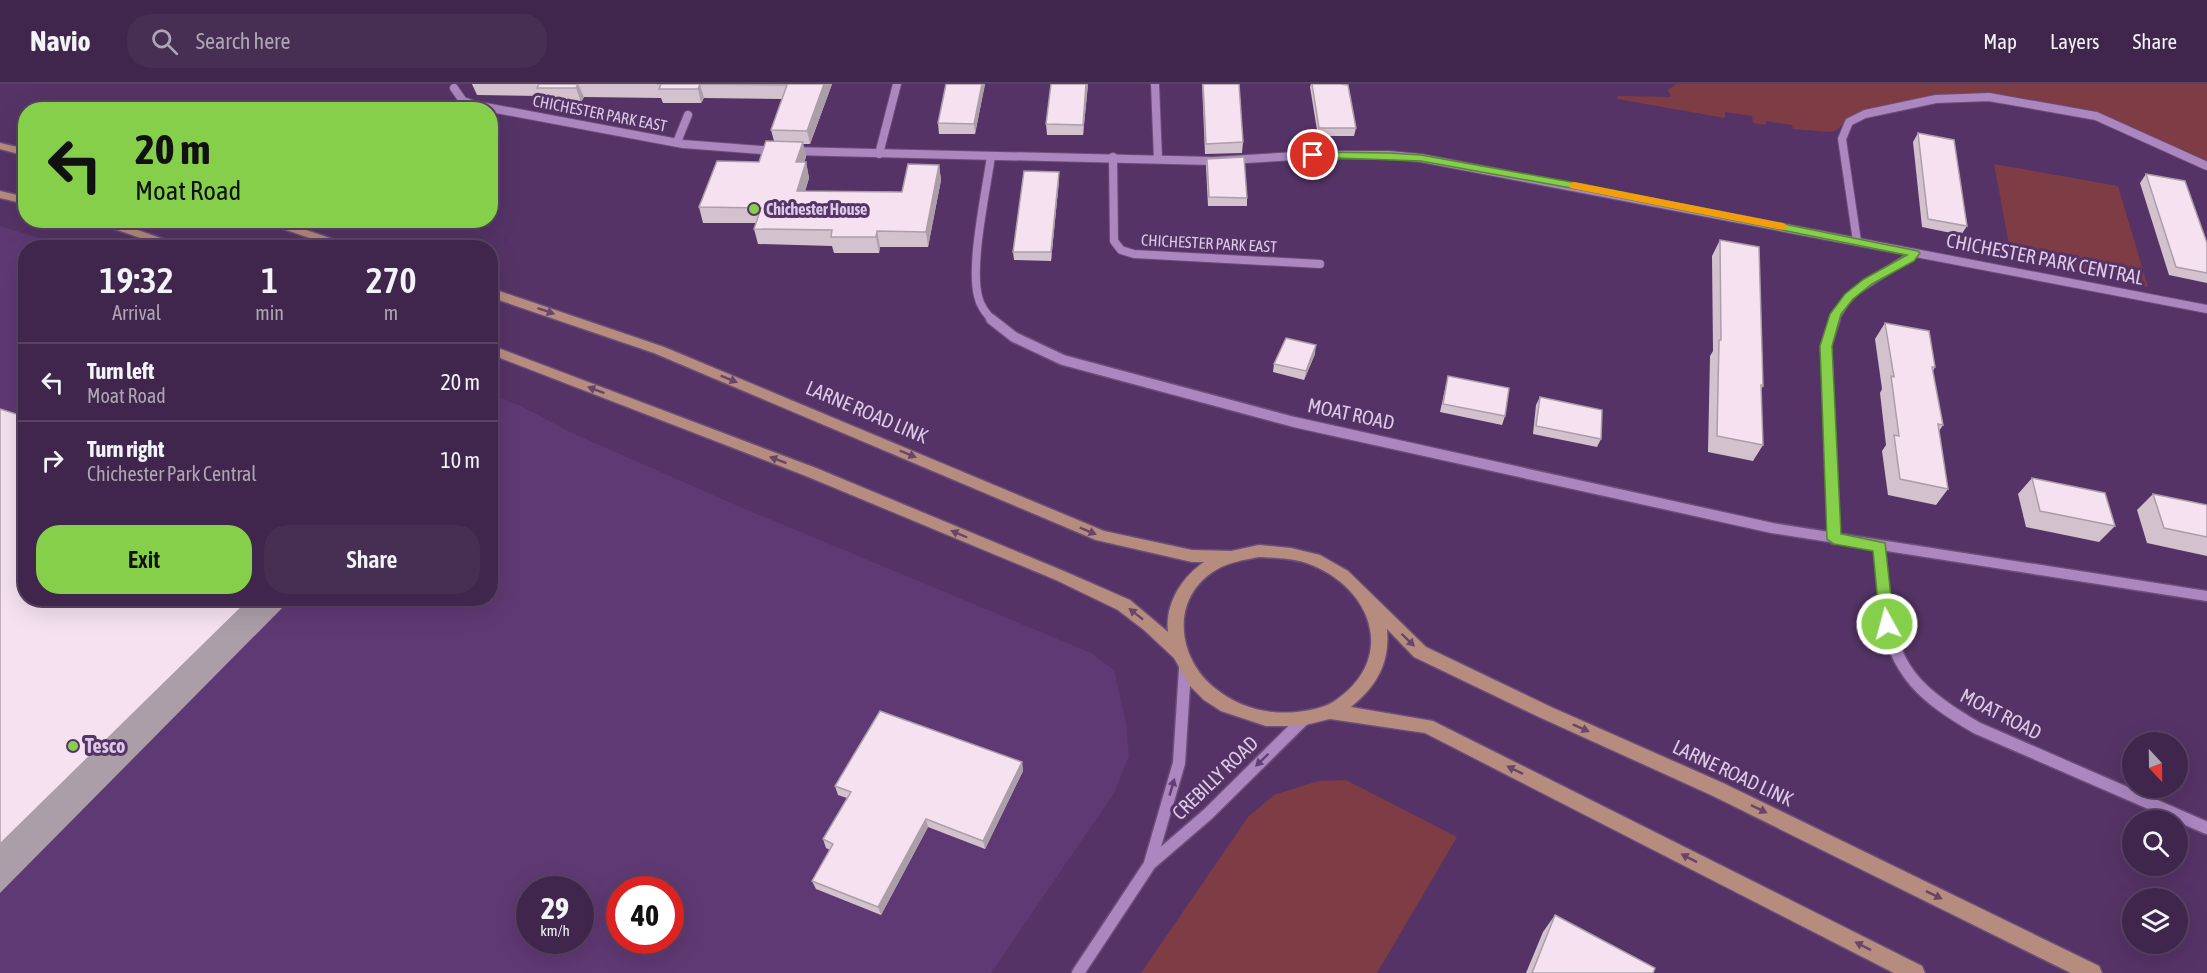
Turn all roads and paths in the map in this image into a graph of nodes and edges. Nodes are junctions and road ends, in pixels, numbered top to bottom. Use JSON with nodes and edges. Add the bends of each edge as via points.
{"nodes":[{"id":1,"x":897,"y":84,"type":"edge"},
{"id":2,"x":1155,"y":84,"type":"edge"},
{"id":3,"x":454,"y":88,"type":"dead end"},
{"id":4,"x":466,"y":102,"type":"edge"},
{"id":5,"x":498,"y":109,"type":"edge"},
{"id":6,"x":688,"y":114,"type":"dead end"},
{"id":7,"x":676,"y":142,"type":"junction"},
{"id":8,"x":0,"y":146,"type":"edge"},
{"id":9,"x":18,"y":151,"type":"edge"},
{"id":10,"x":879,"y":154,"type":"junction"},
{"id":11,"x":992,"y":156,"type":"junction"},
{"id":12,"x":1113,"y":157,"type":"junction"},
{"id":13,"x":1158,"y":159,"type":"junction"},
{"id":14,"x":2207,"y":166,"type":"edge"},
{"id":15,"x":0,"y":194,"type":"edge"},
{"id":16,"x":18,"y":199,"type":"edge"},
{"id":17,"x":120,"y":228,"type":"edge"},
{"id":18,"x":289,"y":228,"type":"edge"},
{"id":19,"x":158,"y":240,"type":"edge"},
{"id":20,"x":327,"y":240,"type":"edge"},
{"id":21,"x":1857,"y":241,"type":"junction"},
{"id":22,"x":1915,"y":253,"type":"junction"},
{"id":23,"x":1320,"y":264,"type":"dead end"},
{"id":24,"x":498,"y":295,"type":"edge"},
{"id":25,"x":2207,"y":309,"type":"edge"},
{"id":26,"x":498,"y":352,"type":"edge"},
{"id":27,"x":1834,"y":539,"type":"junction"},
{"id":28,"x":1880,"y":546,"type":"junction"},
{"id":29,"x":1230,"y":557,"type":"junction"},
{"id":30,"x":2207,"y":596,"type":"edge"},
{"id":31,"x":1367,"y":599,"type":"junction"},
{"id":32,"x":1182,"y":661,"type":"junction"},
{"id":33,"x":1332,"y":712,"type":"junction"},
{"id":34,"x":1304,"y":720,"type":"junction"},
{"id":35,"x":2207,"y":828,"type":"edge"},
{"id":36,"x":1150,"y":864,"type":"junction"},
{"id":37,"x":1078,"y":973,"type":"edge"},
{"id":38,"x":1915,"y":973,"type":"edge"},
{"id":39,"x":2092,"y":973,"type":"edge"}],
"edges":[{"from":1,"to":10,"type":"street"},
{"from":2,"to":13,"type":"street"},
{"from":3,"to":4,"type":"street","name":"CHICHESTER PARK EAST"},
{"from":5,"to":7,"type":"street","name":"CHICHESTER PARK EAST"},
{"from":6,"to":7,"type":"street","name":"CHICHESTER PARK EAST"},
{"from":7,"to":10,"type":"street","name":"CHICHESTER PARK EAST","via":[[736,150]]},
{"from":8,"to":9,"type":"main road"},
{"from":10,"to":11,"type":"street","name":"CHICHESTER PARK EAST"},
{"from":11,"to":12,"type":"street","name":"CHICHESTER PARK EAST"},
{"from":11,"to":27,"type":"street","name":"MOAT ROAD","via":[[977,298],[997,325],[1038,350],[1294,422]]},
{"from":12,"to":13,"type":"street","name":"CHICHESTER PARK EAST"},
{"from":12,"to":23,"type":"street","name":"CHICHESTER PARK EAST","via":[[1114,241],[1122,251]]},
{"from":13,"to":21,"type":"street","name":"CHICHESTER PARK EAST","via":[[1212,161],[1313,155],[1421,158]]},
{"from":14,"to":21,"type":"street","via":[[2100,117],[1989,97],[1947,97],[1869,113],[1849,122],[1842,139]]},
{"from":15,"to":16,"type":"main road"},
{"from":17,"to":19,"type":"main road"},
{"from":18,"to":20,"type":"main road"},
{"from":21,"to":22,"type":"street","name":"CHICHESTER PARK EAST"},
{"from":22,"to":25,"type":"street","name":"CHICHESTER PARK CENTRAL"},
{"from":22,"to":27,"type":"street","via":[[1849,296],[1829,328],[1826,346]]},
{"from":24,"to":29,"type":"main road","name":"LARNE ROAD LINK","one_way":true,"via":[[669,355],[1101,536],[1192,556]]},
{"from":32,"to":26,"type":"main road","one_way":true,"via":[[1150,625],[1124,605],[1061,576],[811,472]]},
{"from":27,"to":28,"type":"street","name":"MOAT ROAD"},
{"from":28,"to":30,"type":"street","name":"MOAT ROAD"},
{"from":28,"to":35,"type":"street","name":"MOAT ROAD","via":[[1885,611],[1893,649],[1906,670],[1933,698],[1977,728]]},
{"from":29,"to":31,"type":"main road","via":[[1259,551],[1290,552],[1321,562],[1347,578]]},
{"from":29,"to":32,"type":"main road","via":[[1204,570],[1185,590],[1175,615],[1174,641]]},
{"from":31,"to":33,"type":"main road","via":[[1379,624],[1381,650],[1374,675],[1357,696]]},
{"from":31,"to":39,"type":"main road","name":"LARNE ROAD LINK","one_way":true,"via":[[1420,652],[1717,789]]},
{"from":32,"to":34,"type":"main road","via":[[1200,687],[1245,714],[1274,720]]},
{"from":36,"to":32,"type":"street","name":"CREBILLY ROAD","one_way":true,"via":[[1179,763]]},
{"from":33,"to":34,"type":"main road"},
{"from":38,"to":33,"type":"main road","one_way":true,"via":[[1427,726]]},
{"from":34,"to":36,"type":"street","name":"CREBILLY ROAD","one_way":true,"via":[[1208,814]]},
{"from":36,"to":37,"type":"street","name":"CREBILLY ROAD"}]}
